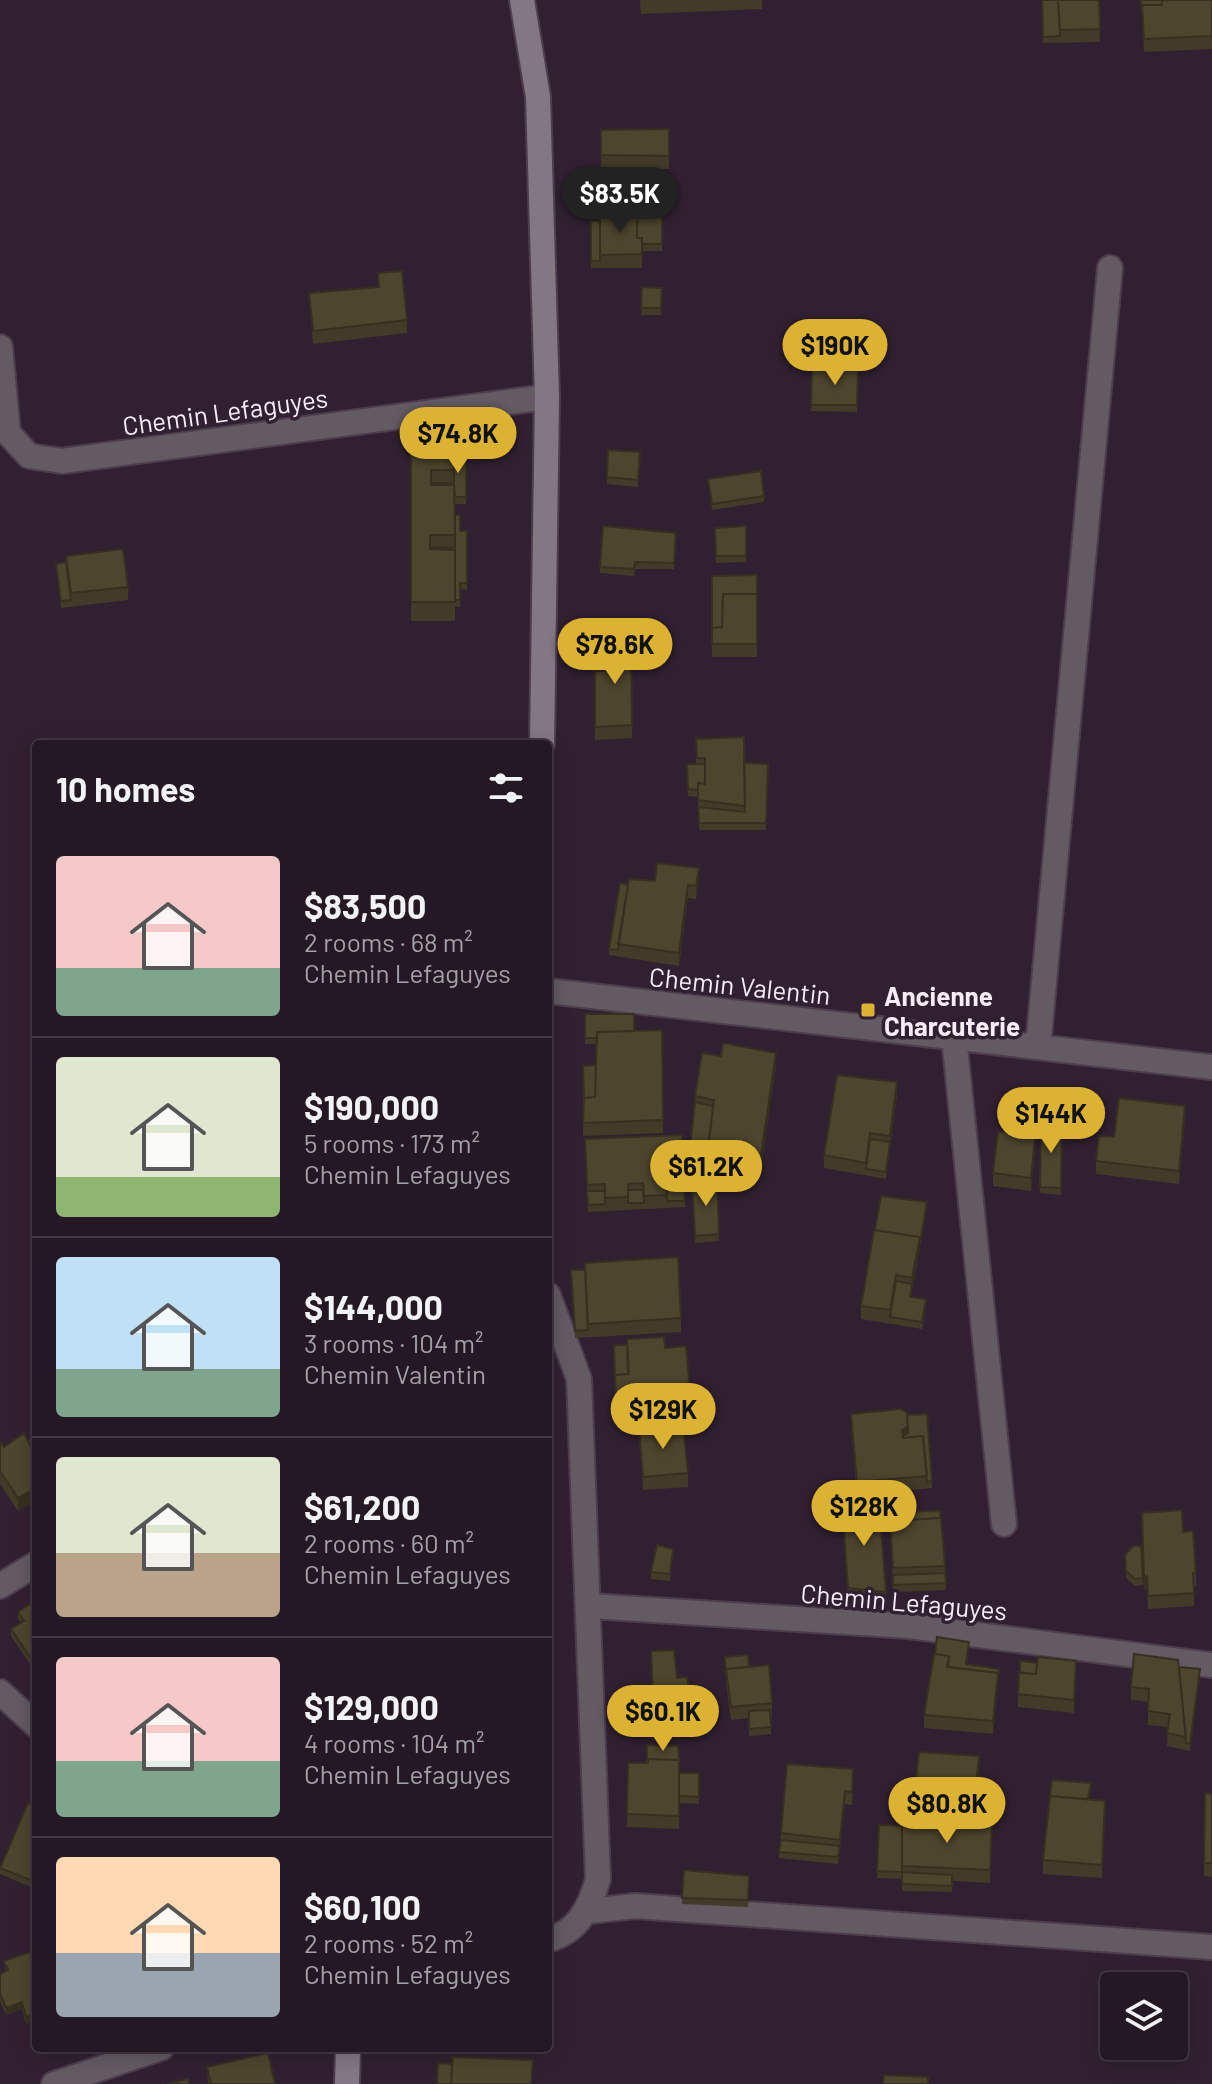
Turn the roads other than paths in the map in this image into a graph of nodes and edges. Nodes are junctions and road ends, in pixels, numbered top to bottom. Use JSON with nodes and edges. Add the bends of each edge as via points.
{"nodes":[{"id":1,"x":522,"y":0,"type":"edge"},
{"id":2,"x":1110,"y":268,"type":"dead end"},
{"id":3,"x":0,"y":347,"type":"edge"},
{"id":4,"x":547,"y":397,"type":"junction"},
{"id":5,"x":542,"y":740,"type":"edge"},
{"id":6,"x":552,"y":991,"type":"edge"},
{"id":7,"x":954,"y":1037,"type":"junction"},
{"id":8,"x":1038,"y":1047,"type":"junction"},
{"id":9,"x":1212,"y":1067,"type":"edge"},
{"id":10,"x":552,"y":1306,"type":"edge"},
{"id":11,"x":1004,"y":1524,"type":"dead end"},
{"id":12,"x":32,"y":1566,"type":"edge"},
{"id":13,"x":0,"y":1586,"type":"edge"},
{"id":14,"x":590,"y":1606,"type":"junction"},
{"id":15,"x":1212,"y":1665,"type":"edge"},
{"id":16,"x":0,"y":1692,"type":"edge"},
{"id":17,"x":32,"y":1721,"type":"edge"},
{"id":18,"x":589,"y":1911,"type":"junction"},
{"id":19,"x":552,"y":1938,"type":"edge"},
{"id":20,"x":1212,"y":1947,"type":"edge"},
{"id":21,"x":133,"y":2052,"type":"edge"},
{"id":22,"x":348,"y":2052,"type":"edge"},
{"id":23,"x":54,"y":2084,"type":"edge"},
{"id":24,"x":347,"y":2084,"type":"edge"}],
"edges":[{"from":1,"to":4,"type":"main road","via":[[538,97]]},
{"from":2,"to":8,"type":"street"},
{"from":3,"to":4,"type":"street","name":"Chemin Lefaguyes","via":[[8,433],[29,456],[62,461]]},
{"from":4,"to":5,"type":"main road"},
{"from":6,"to":7,"type":"street","name":"Chemin Valentin"},
{"from":7,"to":8,"type":"street","name":"Chemin Valentin"},
{"from":7,"to":11,"type":"street"},
{"from":8,"to":9,"type":"street","name":"Chemin Valentin"},
{"from":10,"to":14,"type":"street","via":[[579,1379]]},
{"from":12,"to":13,"type":"street"},
{"from":14,"to":15,"type":"street","name":"Chemin Lefaguyes","via":[[909,1626]]},
{"from":14,"to":18,"type":"street","via":[[598,1879]]},
{"from":16,"to":17,"type":"street"},
{"from":18,"to":19,"type":"street"},
{"from":18,"to":20,"type":"street","via":[[635,1906]]},
{"from":21,"to":23,"type":"street"},
{"from":22,"to":24,"type":"main road"}]}
